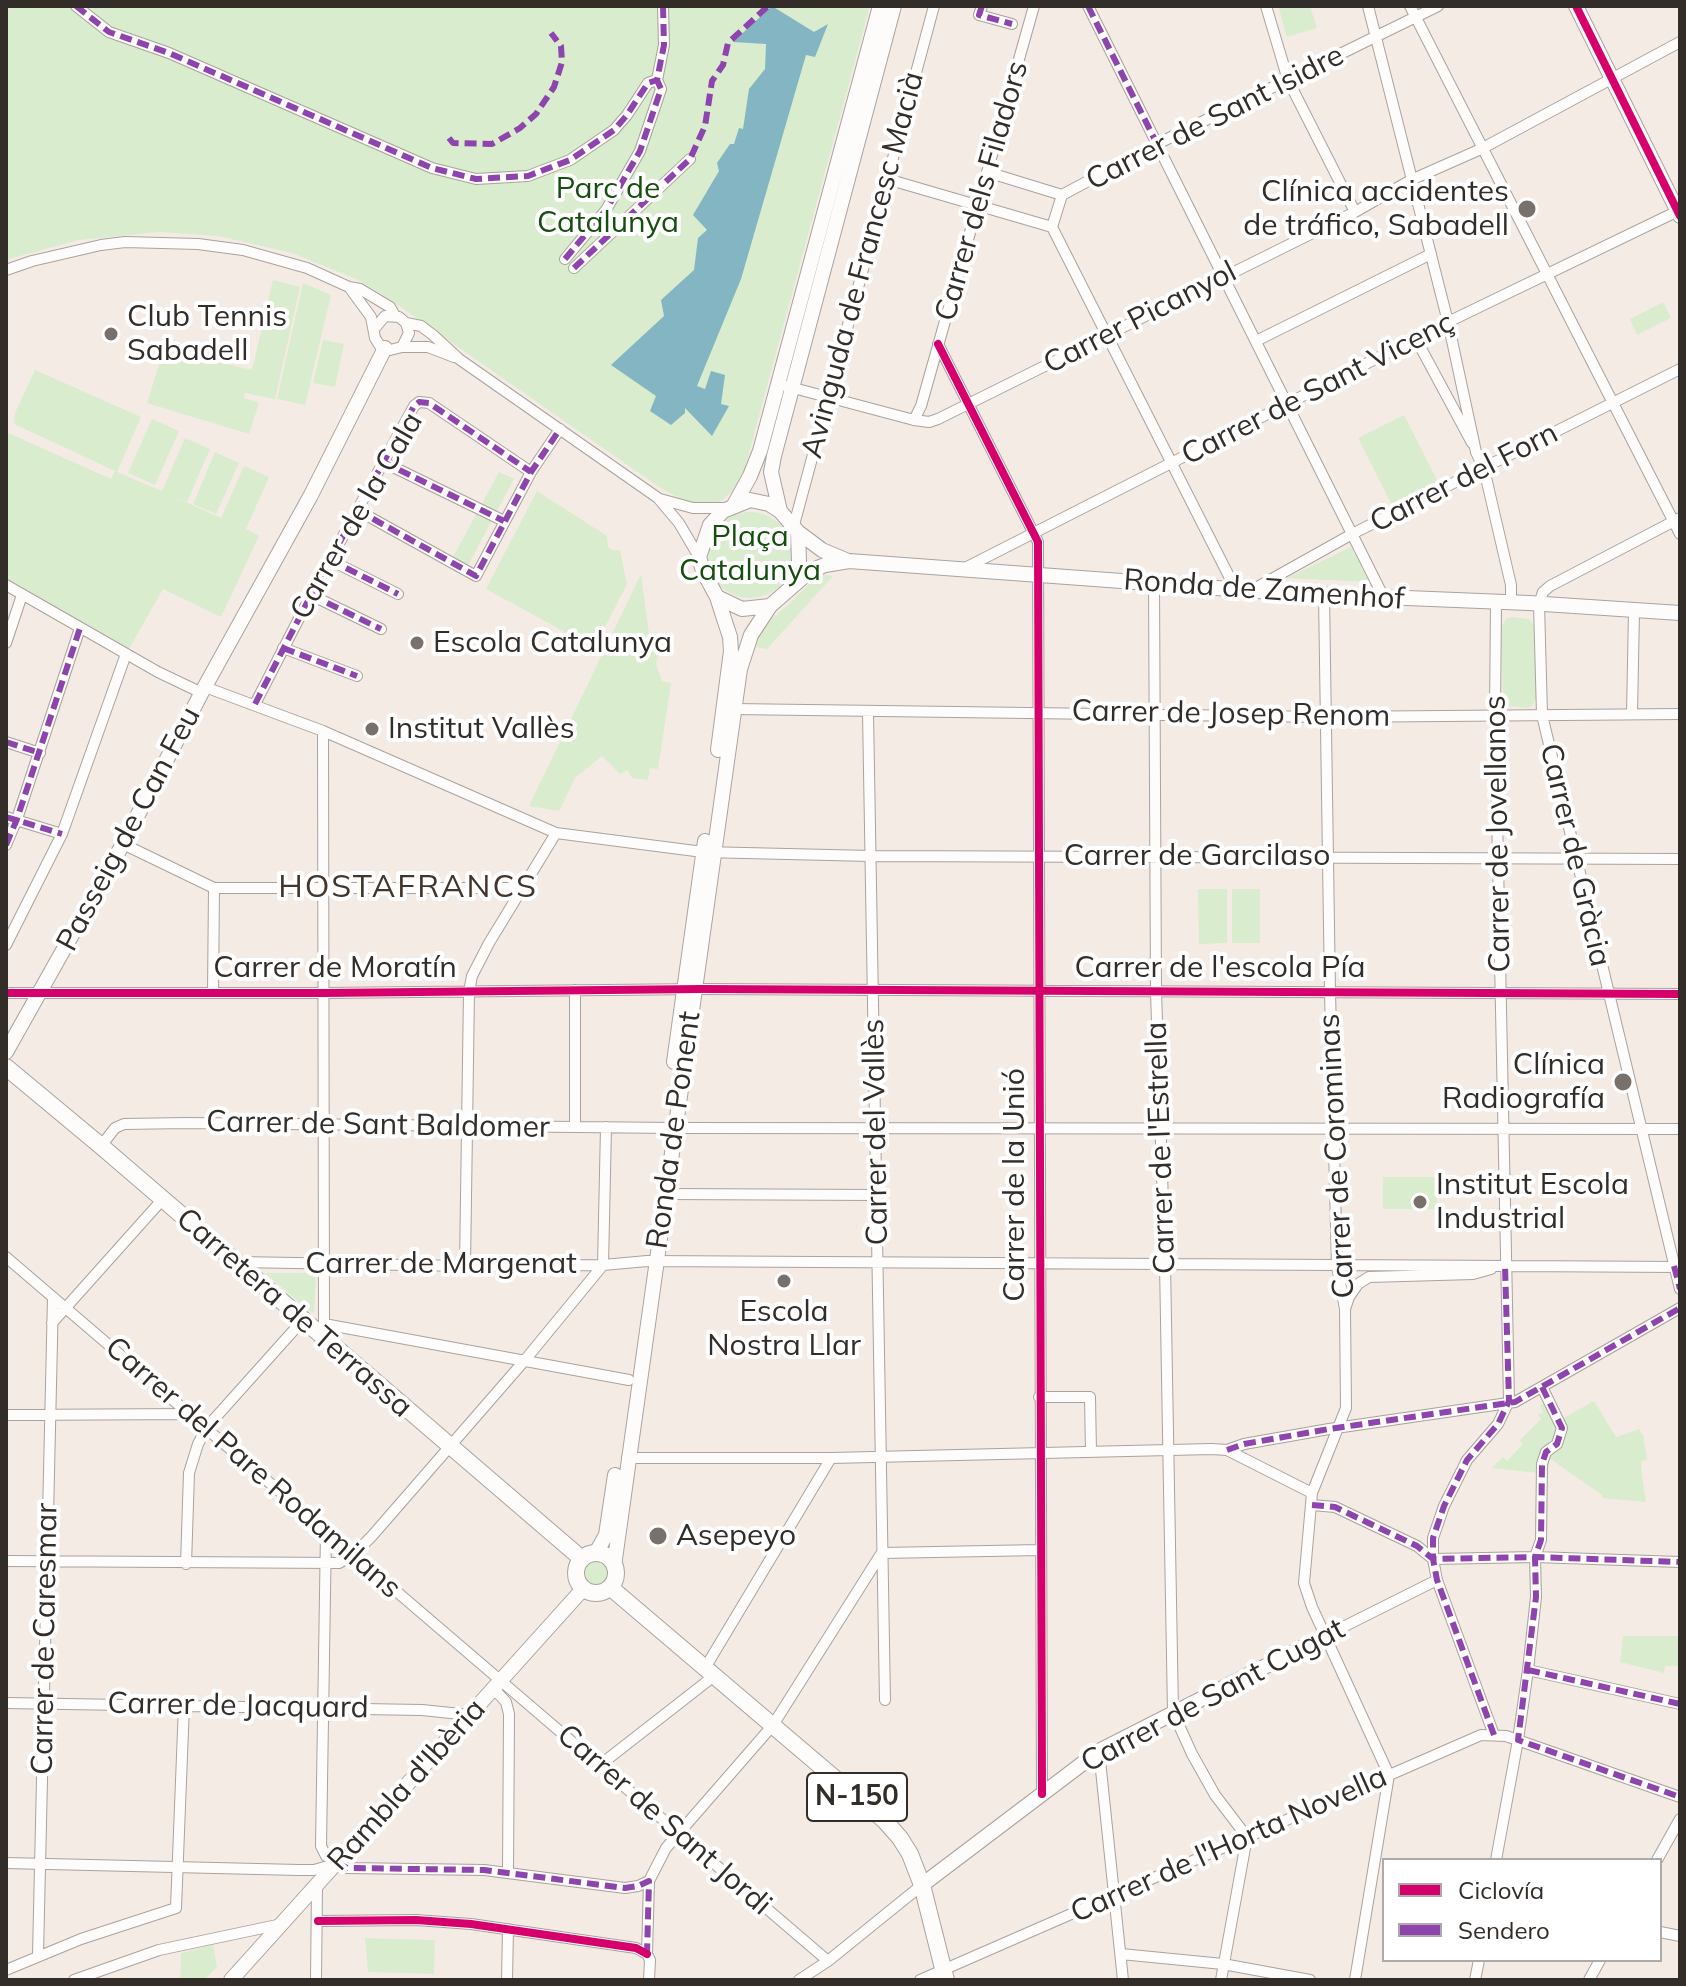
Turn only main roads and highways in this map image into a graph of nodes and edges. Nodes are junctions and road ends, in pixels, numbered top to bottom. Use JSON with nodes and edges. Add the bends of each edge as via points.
{"nodes":[{"id":1,"x":880,"y":6,"type":"edge"},
{"id":2,"x":894,"y":6,"type":"edge"},
{"id":3,"x":1576,"y":6,"type":"edge"},
{"id":4,"x":1679,"y":213,"type":"edge"},
{"id":5,"x":385,"y":348,"type":"road end"},
{"id":6,"x":785,"y":386,"type":"junction"},
{"id":7,"x":731,"y":507,"type":"junction"},
{"id":8,"x":780,"y":511,"type":"junction"},
{"id":9,"x":796,"y":529,"type":"junction"},
{"id":10,"x":849,"y":561,"type":"junction"},
{"id":11,"x":794,"y":585,"type":"junction"},
{"id":12,"x":717,"y":597,"type":"junction"},
{"id":13,"x":770,"y":606,"type":"junction"},
{"id":14,"x":1680,"y":613,"type":"edge"},
{"id":15,"x":708,"y":852,"type":"junction"},
{"id":16,"x":6,"y":1052,"type":"edge"},
{"id":17,"x":6,"y":1067,"type":"edge"},
{"id":18,"x":669,"y":1128,"type":"junction"},
{"id":19,"x":651,"y":1262,"type":"junction"},
{"id":20,"x":589,"y":1556,"type":"junction"},
{"id":21,"x":614,"y":1566,"type":"junction"},
{"id":22,"x":611,"y":1588,"type":"junction"},
{"id":23,"x":583,"y":1589,"type":"junction"},
{"id":24,"x":1325,"y":1636,"type":"road end"},
{"id":25,"x":922,"y":1885,"type":"junction"},
{"id":26,"x":944,"y":1974,"type":"edge"},
{"id":27,"x":231,"y":1980,"type":"edge"}],
"edges":[{"from":1,"to":6,"type":"main road","name":"Avinguda de Francesc Macià"},
{"from":2,"to":6,"type":"main road","name":"Avinguda de Francesc Macià"},
{"from":3,"to":4,"type":"main road"},
{"from":5,"to":16,"type":"main road","name":"Passeig de Can Feu","via":[[311,495]]},
{"from":6,"to":7,"type":"main road","name":"Avinguda de Francesc Macià","via":[[754,467]]},
{"from":6,"to":8,"type":"main road","name":"Avinguda de Francesc Macià","via":[[771,472]]},
{"from":7,"to":8,"type":"main road","via":[[750,500]]},
{"from":7,"to":12,"type":"main road","via":[[710,525],[699,557]]},
{"from":8,"to":9,"type":"main road"},
{"from":9,"to":10,"type":"main road","name":"Ronda de Zamenhof","via":[[822,550]]},
{"from":9,"to":11,"type":"main road","via":[[799,562]]},
{"from":10,"to":11,"type":"main road","name":"Ronda de Zamenhof","via":[[810,571]]},
{"from":10,"to":14,"type":"main road","name":"Ronda de Zamenhof","via":[[1251,591]]},
{"from":11,"to":13,"type":"main road"},
{"from":12,"to":13,"type":"main road","via":[[742,609]]},
{"from":12,"to":15,"type":"main road","name":"Ronda de Ponent","via":[[731,651]]},
{"from":13,"to":15,"type":"main road","name":"Ronda de Ponent","via":[[740,669]]},
{"from":15,"to":18,"type":"main road","name":"Ronda de Ponent"},
{"from":17,"to":20,"type":"main road","name":"Carretera de Terrassa","via":[[302,1321],[323,1331],[449,1445]]},
{"from":18,"to":19,"type":"main road","name":"Ronda de Ponent"},
{"from":18,"to":19,"type":"main road","name":"Ronda de Ponent","via":[[665,1194]]},
{"from":19,"to":20,"type":"main road","name":"Ronda de Ponent","via":[[608,1525]]},
{"from":19,"to":21,"type":"main road","name":"Ronda de Ponent"},
{"from":20,"to":21,"type":"main road","via":[[606,1556]]},
{"from":20,"to":23,"type":"main road","via":[[576,1573]]},
{"from":21,"to":22,"type":"main road"},
{"from":22,"to":23,"type":"main road","via":[[599,1593]]},
{"from":22,"to":25,"type":"main road","number":"N-150","via":[[885,1821],[910,1854]]},
{"from":23,"to":27,"type":"main road","name":"Rambla d'Ibèria"},
{"from":24,"to":25,"type":"main road","name":"Carrer de Sant Cugat","via":[[1099,1751]]},
{"from":25,"to":26,"type":"main road","number":"N-150"}]}
